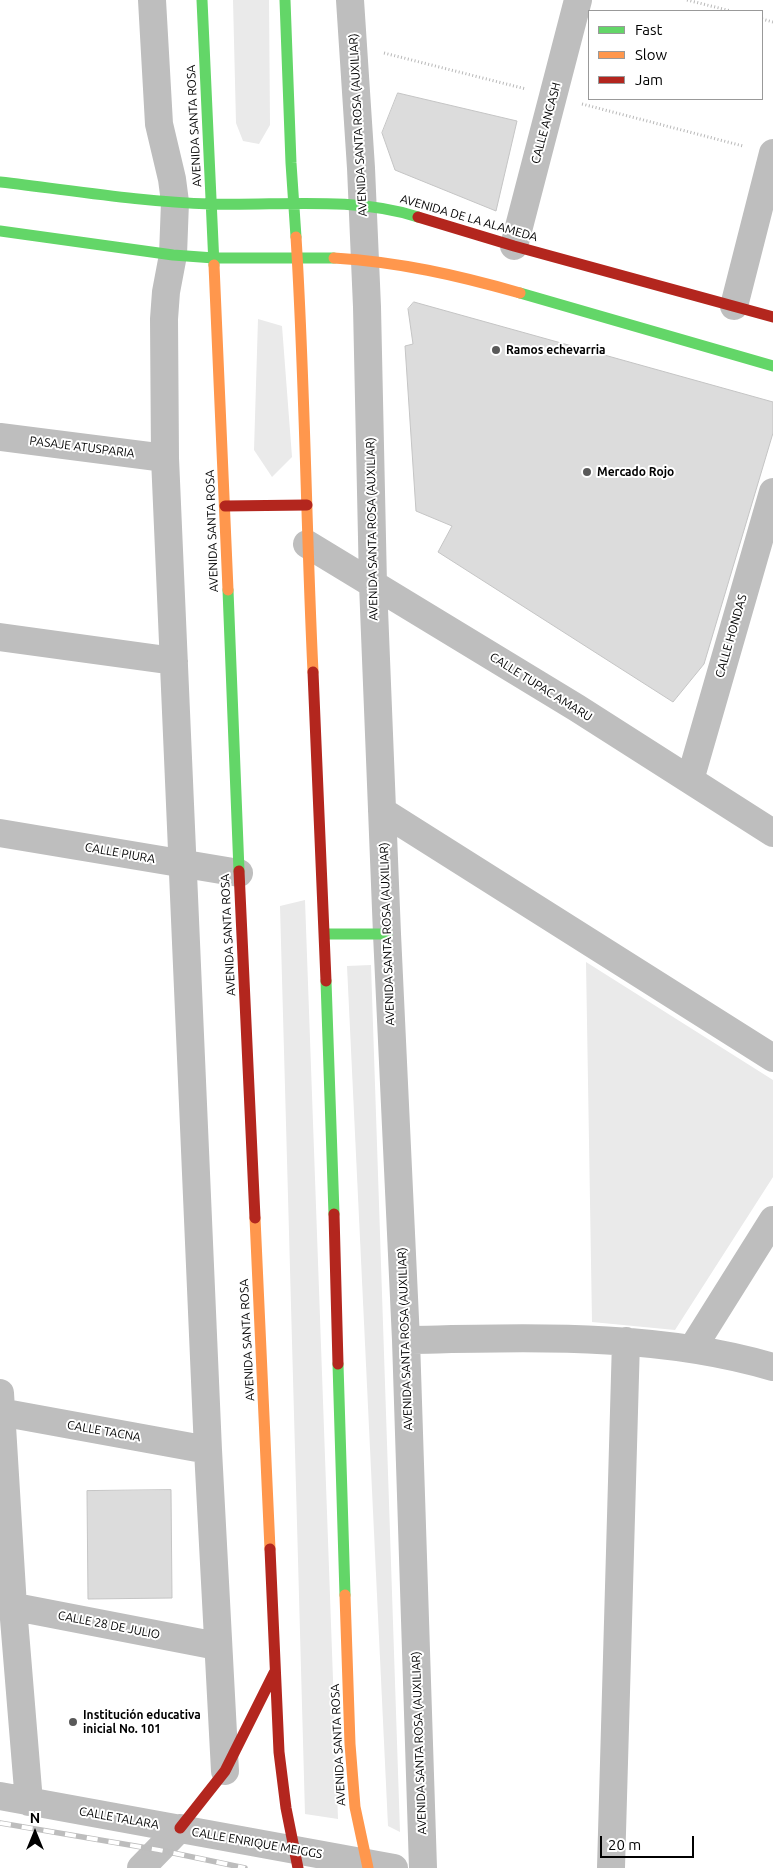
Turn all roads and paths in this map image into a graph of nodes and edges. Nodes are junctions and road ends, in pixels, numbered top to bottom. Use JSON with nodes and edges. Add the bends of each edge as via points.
{"nodes":[{"id":1,"x":152,"y":0,"type":"edge"},
{"id":2,"x":202,"y":0,"type":"edge"},
{"id":3,"x":285,"y":0,"type":"edge"},
{"id":4,"x":350,"y":0,"type":"edge"},
{"id":5,"x":578,"y":0,"type":"edge"},
{"id":6,"x":687,"y":0,"type":"edge"},
{"id":7,"x":727,"y":10,"type":"edge"},
{"id":8,"x":773,"y":153,"type":"edge"},
{"id":9,"x":0,"y":182,"type":"edge"},
{"id":10,"x":176,"y":202,"type":"junction"},
{"id":11,"x":212,"y":204,"type":"junction"},
{"id":12,"x":294,"y":204,"type":"junction"},
{"id":13,"x":363,"y":206,"type":"junction"},
{"id":14,"x":0,"y":231,"type":"edge"},
{"id":15,"x":514,"y":246,"type":"junction"},
{"id":16,"x":174,"y":255,"type":"junction"},
{"id":17,"x":214,"y":258,"type":"junction"},
{"id":18,"x":297,"y":258,"type":"junction"},
{"id":19,"x":365,"y":260,"type":"junction"},
{"id":20,"x":734,"y":306,"type":"junction"},
{"id":21,"x":773,"y":317,"type":"edge"},
{"id":22,"x":773,"y":366,"type":"edge"},
{"id":23,"x":0,"y":436,"type":"edge"},
{"id":24,"x":165,"y":458,"type":"junction"},
{"id":25,"x":773,"y":492,"type":"edge"},
{"id":26,"x":225,"y":506,"type":"junction"},
{"id":27,"x":307,"y":506,"type":"junction"},
{"id":28,"x":307,"y":544,"type":"junction"},
{"id":29,"x":373,"y":584,"type":"junction"},
{"id":30,"x":0,"y":637,"type":"edge"},
{"id":31,"x":174,"y":661,"type":"junction"},
{"id":32,"x":690,"y":780,"type":"junction"},
{"id":33,"x":382,"y":811,"type":"junction"},
{"id":34,"x":773,"y":832,"type":"edge"},
{"id":35,"x":0,"y":833,"type":"edge"},
{"id":36,"x":181,"y":864,"type":"junction"},
{"id":37,"x":239,"y":873,"type":"junction"},
{"id":38,"x":325,"y":934,"type":"junction"},
{"id":39,"x":386,"y":934,"type":"junction"},
{"id":40,"x":773,"y":1058,"type":"edge"},
{"id":41,"x":773,"y":1220,"type":"edge"},
{"id":42,"x":406,"y":1340,"type":"junction"},
{"id":43,"x":626,"y":1341,"type":"junction"},
{"id":44,"x":692,"y":1348,"type":"junction"},
{"id":45,"x":773,"y":1367,"type":"edge"},
{"id":46,"x":1,"y":1406,"type":"edge"},
{"id":47,"x":208,"y":1450,"type":"junction"},
{"id":48,"x":6,"y":1606,"type":"edge"},
{"id":49,"x":217,"y":1646,"type":"junction"},
{"id":50,"x":276,"y":1669,"type":"junction"},
{"id":51,"x":225,"y":1770,"type":"junction"},
{"id":52,"x":0,"y":1796,"type":"edge"},
{"id":53,"x":29,"y":1802,"type":"junction"},
{"id":54,"x":180,"y":1828,"type":"junction"},
{"id":55,"x":296,"y":1859,"type":"edge"},
{"id":56,"x":367,"y":1866,"type":"edge"},
{"id":57,"x":140,"y":1868,"type":"edge"},
{"id":58,"x":394,"y":1868,"type":"edge"},
{"id":59,"x":424,"y":1868,"type":"edge"},
{"id":60,"x":611,"y":1868,"type":"edge"}],
"edges":[{"from":1,"to":10,"type":"street","via":[[159,124]]},
{"from":2,"to":11,"type":"main road","name":"AVENIDA SANTA ROSA"},
{"from":3,"to":12,"type":"main road","name":"AVENIDA SANTA ROSA"},
{"from":4,"to":13,"type":"street","name":"AVENIDA SANTA ROSA (AUXILIAR)"},
{"from":5,"to":15,"type":"street","name":"CALLE ANCASH"},
{"from":6,"to":7,"type":"path"},
{"from":8,"to":20,"type":"street"},
{"from":9,"to":10,"type":"main road","name":"AVENIDA DE LA ALAMEDA"},
{"from":10,"to":11,"type":"main road","name":"AVENIDA DE LA ALAMEDA"},
{"from":10,"to":16,"type":"street"},
{"from":11,"to":12,"type":"main road","name":"AVENIDA DE LA ALAMEDA"},
{"from":11,"to":17,"type":"main road","name":"AVENIDA SANTA ROSA"},
{"from":12,"to":13,"type":"main road","name":"AVENIDA DE LA ALAMEDA"},
{"from":12,"to":18,"type":"main road","name":"AVENIDA SANTA ROSA"},
{"from":13,"to":15,"type":"main road","name":"AVENIDA DE LA ALAMEDA","via":[[406,212]]},
{"from":13,"to":19,"type":"street","name":"AVENIDA SANTA ROSA (AUXILIAR)"},
{"from":14,"to":16,"type":"main road"},
{"from":15,"to":20,"type":"main road","name":"AVENIDA DE LA ALAMEDA"},
{"from":16,"to":17,"type":"main road"},
{"from":16,"to":24,"type":"street","via":[[164,319]]},
{"from":17,"to":18,"type":"main road"},
{"from":17,"to":26,"type":"main road","name":"AVENIDA SANTA ROSA"},
{"from":18,"to":19,"type":"main road"},
{"from":18,"to":27,"type":"main road","name":"AVENIDA SANTA ROSA"},
{"from":19,"to":22,"type":"main road","via":[[470,279]]},
{"from":19,"to":29,"type":"street","name":"AVENIDA SANTA ROSA (AUXILIAR)"},
{"from":20,"to":21,"type":"main road","name":"AVENIDA DE LA ALAMEDA"},
{"from":23,"to":24,"type":"street","name":"PASAJE ATUSPARIA"},
{"from":24,"to":31,"type":"street"},
{"from":25,"to":32,"type":"street","name":"CALLE HONDAS"},
{"from":26,"to":27,"type":"main road"},
{"from":26,"to":37,"type":"main road","name":"AVENIDA SANTA ROSA"},
{"from":27,"to":28,"type":"main road","name":"AVENIDA SANTA ROSA"},
{"from":28,"to":29,"type":"street","name":"CALLE TUPAC AMARU"},
{"from":28,"to":38,"type":"main road","name":"AVENIDA SANTA ROSA"},
{"from":29,"to":32,"type":"street","name":"CALLE TUPAC AMARU"},
{"from":29,"to":33,"type":"street","name":"AVENIDA SANTA ROSA (AUXILIAR)"},
{"from":30,"to":31,"type":"street"},
{"from":31,"to":36,"type":"street"},
{"from":32,"to":34,"type":"street","name":"CALLE TUPAC AMARU"},
{"from":33,"to":39,"type":"street","name":"AVENIDA SANTA ROSA (AUXILIAR)"},
{"from":33,"to":40,"type":"street"},
{"from":35,"to":36,"type":"street","name":"CALLE PIURA"},
{"from":36,"to":37,"type":"street","name":"CALLE PIURA"},
{"from":36,"to":47,"type":"street"},
{"from":37,"to":50,"type":"main road","name":"AVENIDA SANTA ROSA"},
{"from":38,"to":39,"type":"main road"},
{"from":38,"to":56,"type":"main road","name":"AVENIDA SANTA ROSA","via":[[350,1744],[355,1807]]},
{"from":39,"to":42,"type":"street","name":"AVENIDA SANTA ROSA (AUXILIAR)"},
{"from":41,"to":44,"type":"street"},
{"from":42,"to":43,"type":"street"},
{"from":42,"to":59,"type":"street","name":"AVENIDA SANTA ROSA (AUXILIAR)"},
{"from":43,"to":44,"type":"street"},
{"from":43,"to":60,"type":"street"},
{"from":44,"to":45,"type":"street"},
{"from":46,"to":47,"type":"street","name":"CALLE TACNA"},
{"from":46,"to":48,"type":"street"},
{"from":47,"to":49,"type":"street"},
{"from":48,"to":49,"type":"street","name":"CALLE 28 DE JULIO"},
{"from":48,"to":53,"type":"street"},
{"from":49,"to":51,"type":"street"},
{"from":50,"to":51,"type":"main road"},
{"from":50,"to":55,"type":"main road","name":"AVENIDA SANTA ROSA","via":[[279,1752]]},
{"from":51,"to":54,"type":"main road"},
{"from":52,"to":53,"type":"street","name":"CALLE TALARA"},
{"from":53,"to":54,"type":"street","name":"CALLE TALARA"},
{"from":54,"to":55,"type":"street","name":"CALLE ENRIQUE MEIGGS"},
{"from":54,"to":57,"type":"street"},
{"from":55,"to":56,"type":"street","name":"CALLE ENRIQUE MEIGGS"},
{"from":56,"to":58,"type":"street","name":"CALLE ENRIQUE MEIGGS"}]}
